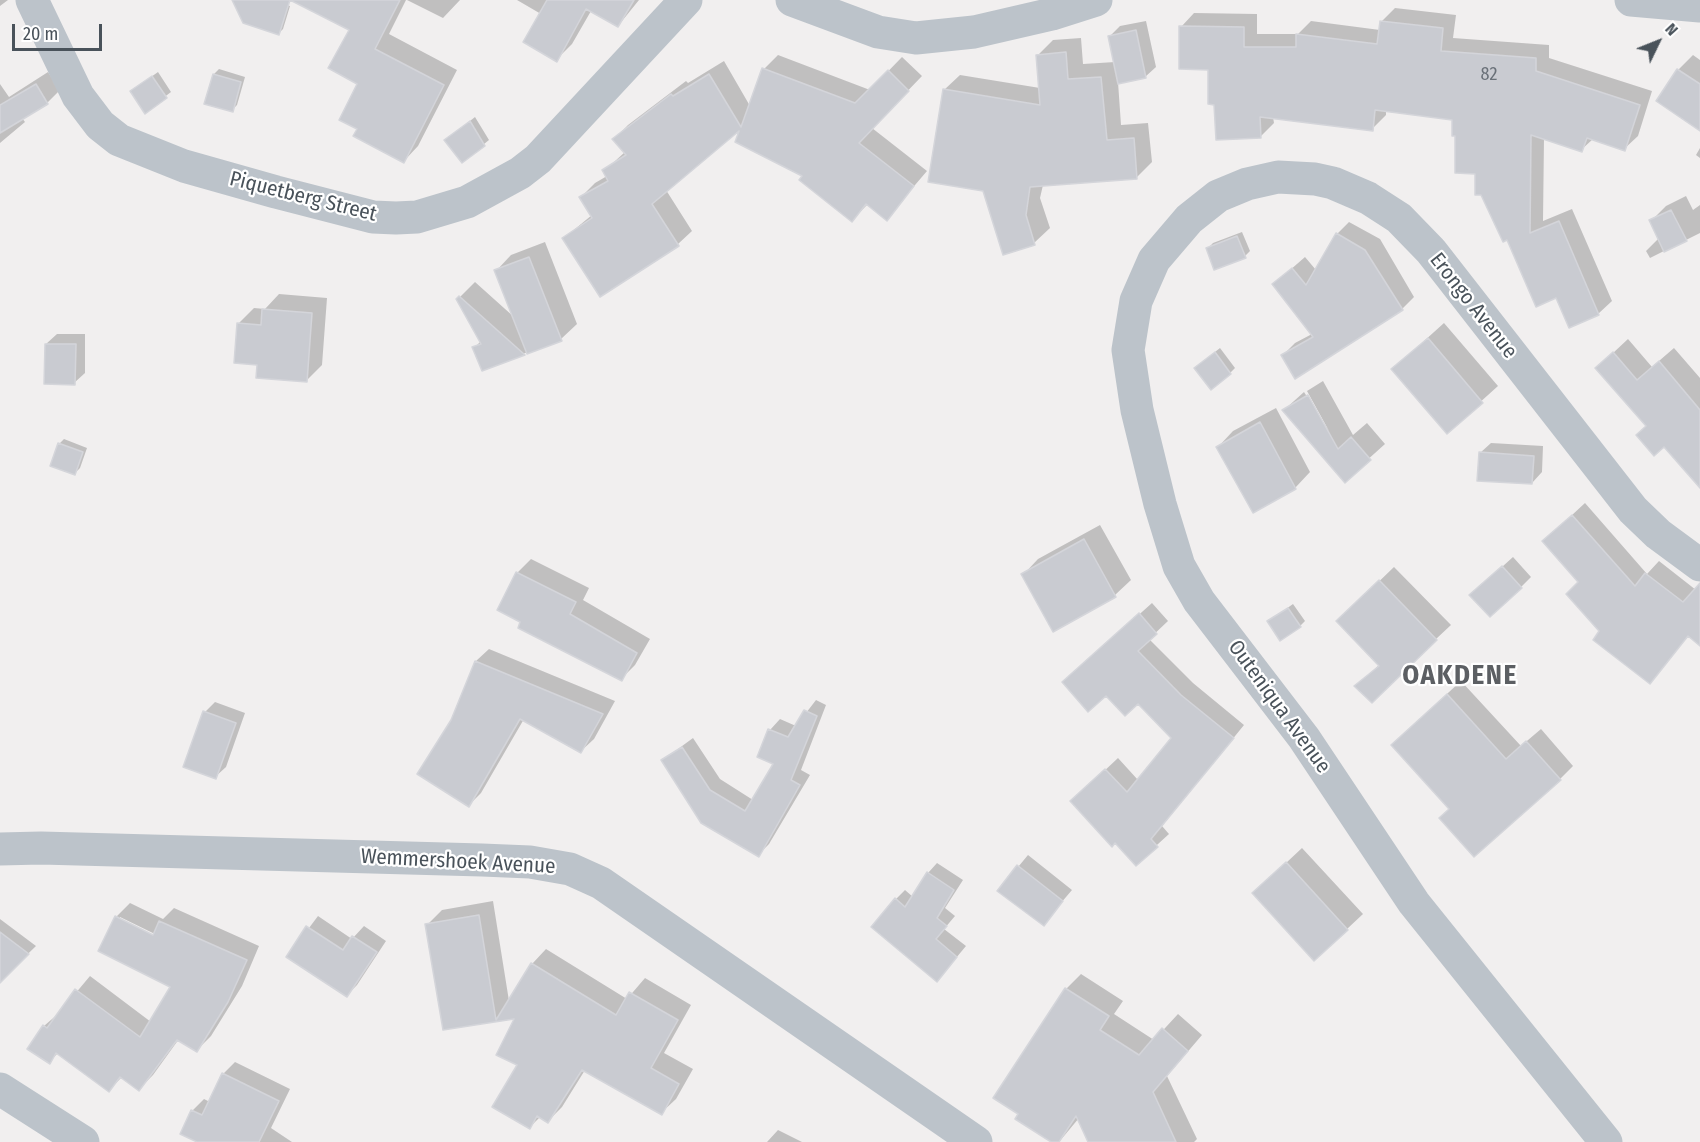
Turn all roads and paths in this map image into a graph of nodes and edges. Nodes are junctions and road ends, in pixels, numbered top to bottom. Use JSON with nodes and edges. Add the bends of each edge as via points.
{"nodes":[{"id":1,"x":32,"y":0,"type":"edge"},
{"id":2,"x":686,"y":0,"type":"edge"},
{"id":3,"x":792,"y":0,"type":"edge"},
{"id":4,"x":1096,"y":0,"type":"edge"},
{"id":5,"x":1631,"y":0,"type":"edge"},
{"id":6,"x":1700,"y":6,"type":"edge"},
{"id":7,"x":1189,"y":219,"type":"joint"},
{"id":8,"x":1700,"y":565,"type":"edge"},
{"id":9,"x":0,"y":849,"type":"edge"},
{"id":10,"x":0,"y":1089,"type":"edge"},
{"id":11,"x":83,"y":1142,"type":"edge"},
{"id":12,"x":976,"y":1142,"type":"edge"},
{"id":13,"x":1606,"y":1142,"type":"edge"}],
"edges":[{"from":1,"to":2,"type":"street","name":"Piquetberg Street","via":[[78,96],[100,125],[119,140],[184,166],[276,192],[373,217],[396,218],[417,217],[467,201],[520,173],[538,159]]},
{"from":3,"to":4,"type":"street","via":[[878,32],[916,38],[974,32]]},
{"from":5,"to":6,"type":"street"},
{"from":7,"to":8,"type":"street","name":"Erongo Avenue","via":[[1232,189],[1278,177],[1333,183],[1379,204],[1431,251],[1633,510]]},
{"from":7,"to":13,"type":"street","name":"Outeniqua Avenue","via":[[1146,275],[1136,301],[1128,350],[1137,410],[1179,566],[1198,601],[1304,738],[1414,903]]},
{"from":9,"to":12,"type":"street","name":"Wemmershoek Avenue","via":[[482,860],[570,868],[601,883]]},
{"from":10,"to":11,"type":"street"}]}
